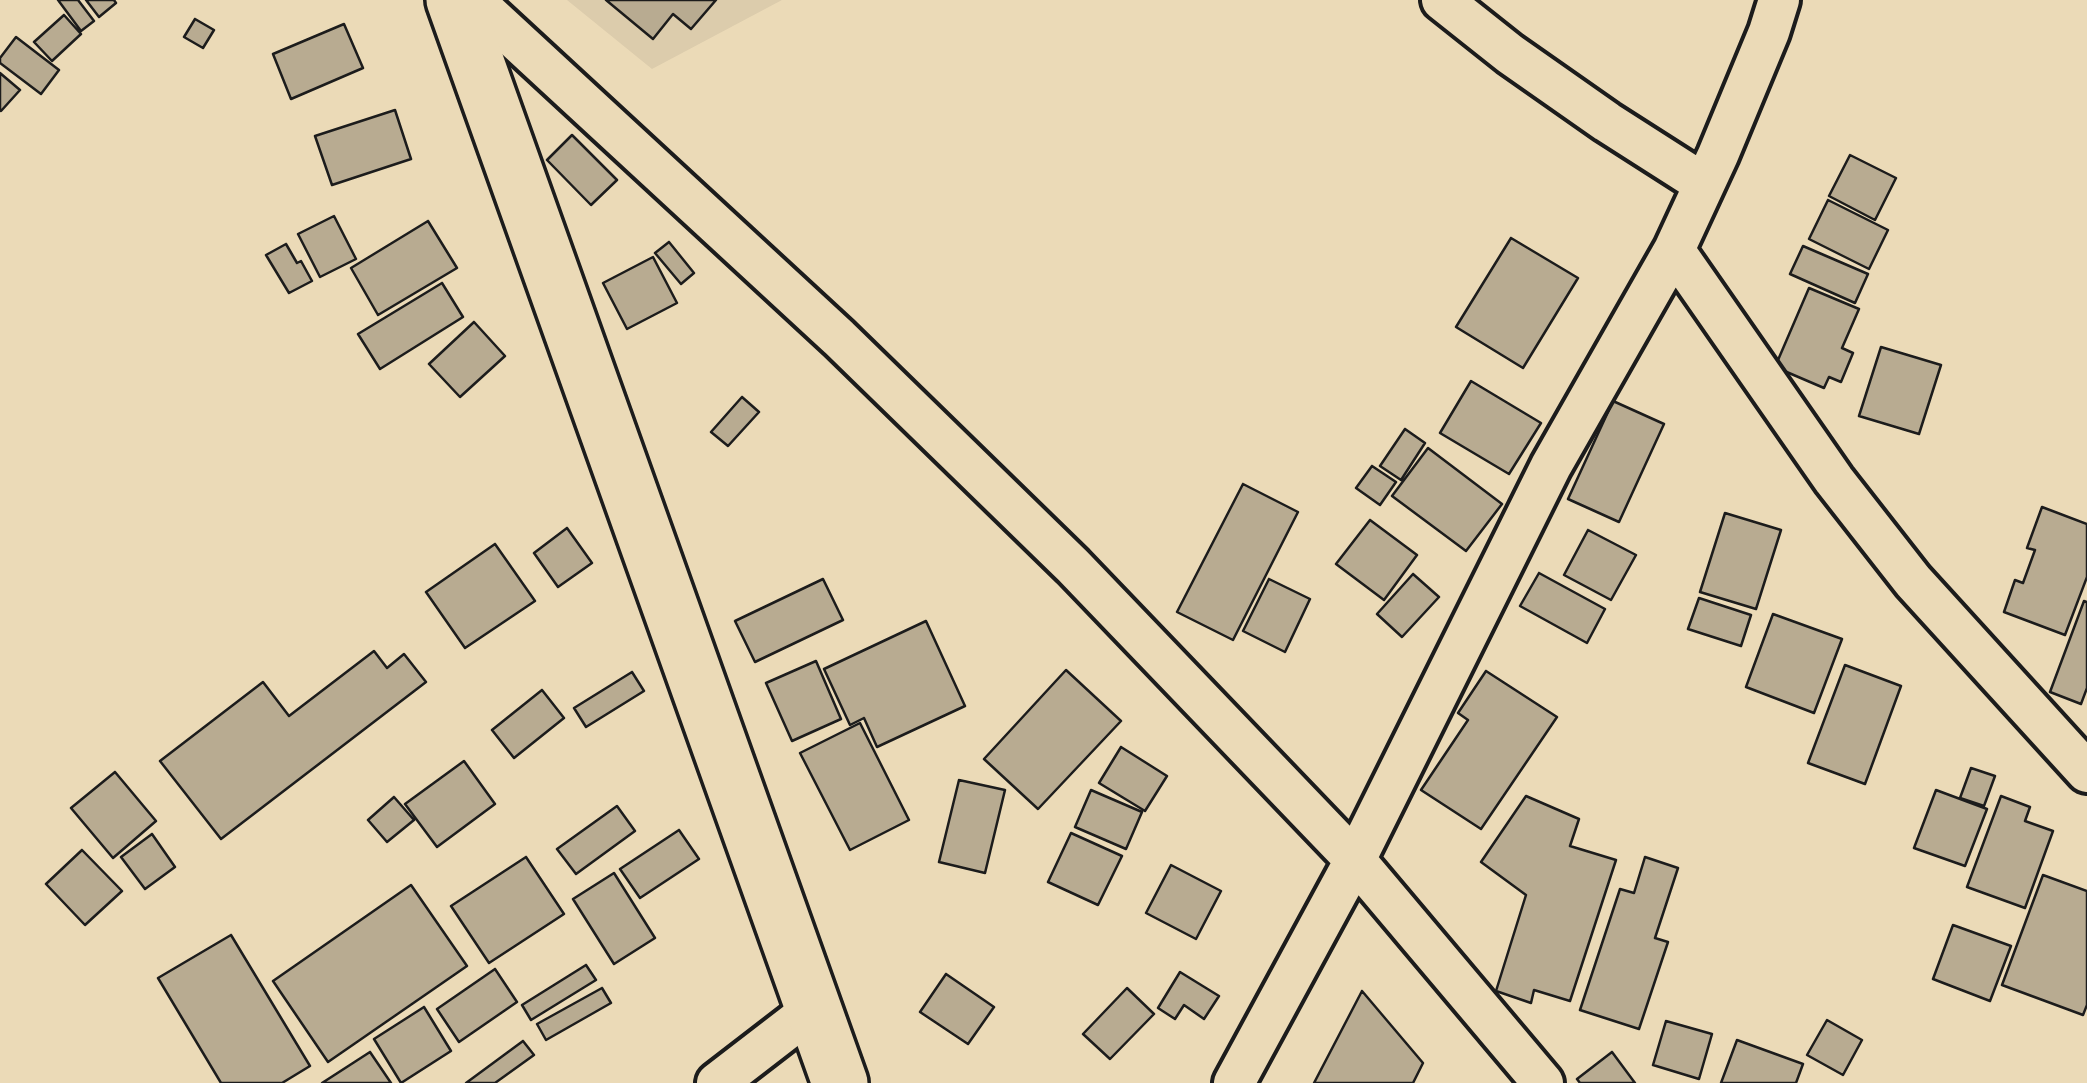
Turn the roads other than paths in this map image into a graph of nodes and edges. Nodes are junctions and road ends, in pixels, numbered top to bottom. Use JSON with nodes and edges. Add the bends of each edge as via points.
{"nodes":[{"id":1,"x":454,"y":0,"type":"edge"},
{"id":2,"x":473,"y":0,"type":"edge"},
{"id":3,"x":1442,"y":0,"type":"edge"},
{"id":4,"x":1779,"y":0,"type":"edge"},
{"id":5,"x":1704,"y":184,"type":"junction"},
{"id":6,"x":1674,"y":250,"type":"junction"},
{"id":7,"x":2087,"y":772,"type":"edge"},
{"id":8,"x":1355,"y":860,"type":"junction"},
{"id":9,"x":813,"y":1009,"type":"junction"},
{"id":10,"x":717,"y":1083,"type":"edge"},
{"id":11,"x":840,"y":1083,"type":"edge"},
{"id":12,"x":1234,"y":1083,"type":"edge"},
{"id":13,"x":1543,"y":1083,"type":"edge"}],
"edges":[{"from":1,"to":9,"type":"main road"},
{"from":2,"to":8,"type":"street","via":[[936,432]]},
{"from":3,"to":5,"type":"street","via":[[1526,66]]},
{"from":4,"to":5,"type":"street"},
{"from":5,"to":6,"type":"street"},
{"from":6,"to":7,"type":"street","via":[[1913,581]]},
{"from":6,"to":8,"type":"street","via":[[1552,466]]},
{"from":8,"to":12,"type":"street"},
{"from":8,"to":13,"type":"street"},
{"from":9,"to":10,"type":"street"},
{"from":9,"to":11,"type":"main road"}]}
